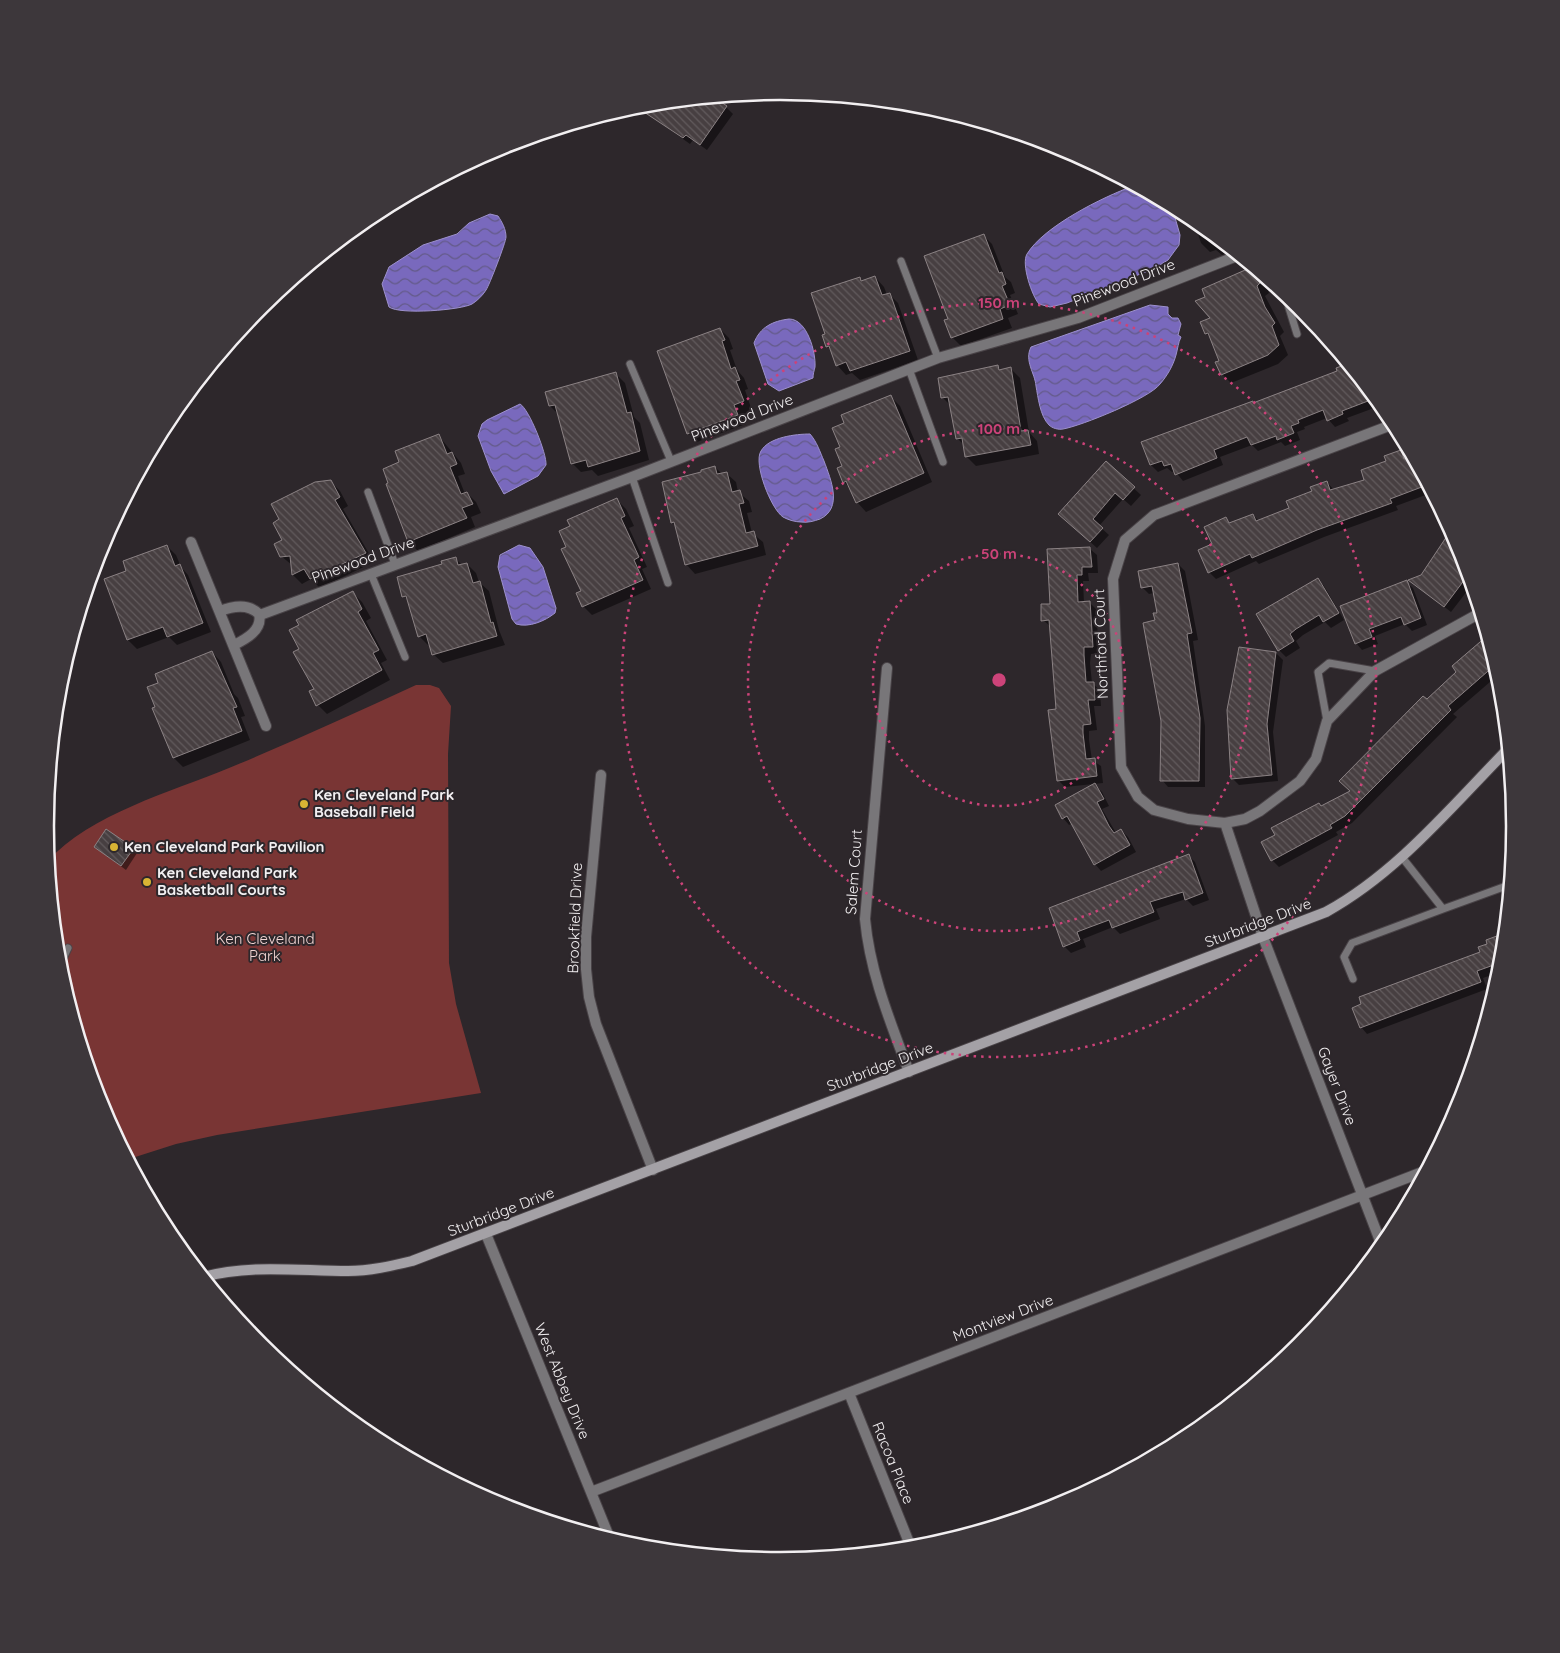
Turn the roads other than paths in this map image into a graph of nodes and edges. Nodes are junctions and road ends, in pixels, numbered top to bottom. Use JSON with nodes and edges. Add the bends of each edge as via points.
{"nodes":[{"id":1,"x":1232,"y":258,"type":"edge"},
{"id":2,"x":901,"y":261,"type":"dead end"},
{"id":3,"x":1289,"y":308,"type":"edge"},
{"id":4,"x":1297,"y":334,"type":"dead end"},
{"id":5,"x":938,"y":358,"type":"junction"},
{"id":6,"x":630,"y":364,"type":"dead end"},
{"id":7,"x":909,"y":369,"type":"junction"},
{"id":8,"x":1386,"y":427,"type":"edge"},
{"id":9,"x":672,"y":461,"type":"junction"},
{"id":10,"x":943,"y":462,"type":"dead end"},
{"id":11,"x":632,"y":478,"type":"junction"},
{"id":12,"x":368,"y":492,"type":"dead end"},
{"id":13,"x":190,"y":542,"type":"dead end"},
{"id":14,"x":395,"y":564,"type":"junction"},
{"id":15,"x":371,"y":574,"type":"junction"},
{"id":16,"x":668,"y":583,"type":"dead end"},
{"id":17,"x":220,"y":611,"type":"junction"},
{"id":18,"x":260,"y":615,"type":"junction"},
{"id":19,"x":1475,"y":616,"type":"edge"},
{"id":20,"x":234,"y":644,"type":"junction"},
{"id":21,"x":405,"y":657,"type":"dead end"},
{"id":22,"x":887,"y":668,"type":"dead end"},
{"id":23,"x":1375,"y":672,"type":"junction"},
{"id":24,"x":1327,"y":721,"type":"junction"},
{"id":25,"x":266,"y":726,"type":"dead end"},
{"id":26,"x":1502,"y":755,"type":"edge"},
{"id":27,"x":601,"y":775,"type":"dead end"},
{"id":28,"x":1225,"y":824,"type":"junction"},
{"id":29,"x":1401,"y":856,"type":"junction"},
{"id":30,"x":1504,"y":887,"type":"edge"},
{"id":31,"x":1443,"y":909,"type":"junction"},
{"id":32,"x":1263,"y":937,"type":"junction"},
{"id":33,"x":68,"y":948,"type":"dead end"},
{"id":34,"x":65,"y":953,"type":"edge"},
{"id":35,"x":1353,"y":979,"type":"dead end"},
{"id":36,"x":909,"y":1072,"type":"junction"},
{"id":37,"x":653,"y":1170,"type":"junction"},
{"id":38,"x":1417,"y":1174,"type":"edge"},
{"id":39,"x":1362,"y":1195,"type":"junction"},
{"id":40,"x":486,"y":1234,"type":"junction"},
{"id":41,"x":1379,"y":1237,"type":"edge"},
{"id":42,"x":209,"y":1275,"type":"edge"},
{"id":43,"x":849,"y":1393,"type":"junction"},
{"id":44,"x":591,"y":1492,"type":"junction"},
{"id":45,"x":607,"y":1532,"type":"edge"},
{"id":46,"x":909,"y":1541,"type":"edge"}],
"edges":[{"from":1,"to":5,"type":"street","name":"Pinewood Drive","via":[[1078,318]]},
{"from":2,"to":5,"type":"lane"},
{"from":3,"to":4,"type":"lane"},
{"from":5,"to":7,"type":"street","name":"Pinewood Drive"},
{"from":6,"to":9,"type":"lane"},
{"from":7,"to":9,"type":"street","name":"Pinewood Drive"},
{"from":7,"to":10,"type":"lane"},
{"from":8,"to":28,"type":"street","name":"Northford Court","via":[[1154,515],[1125,540],[1114,579],[1121,767],[1138,797],[1154,810]]},
{"from":9,"to":11,"type":"street","name":"Pinewood Drive"},
{"from":11,"to":14,"type":"street","name":"Pinewood Drive"},
{"from":11,"to":16,"type":"lane"},
{"from":12,"to":14,"type":"lane"},
{"from":13,"to":17,"type":"street"},
{"from":14,"to":15,"type":"street","name":"Pinewood Drive"},
{"from":15,"to":18,"type":"street","name":"Pinewood Drive"},
{"from":15,"to":21,"type":"lane"},
{"from":17,"to":18,"type":"street","via":[[249,607]]},
{"from":17,"to":20,"type":"street"},
{"from":18,"to":20,"type":"street","via":[[255,631]]},
{"from":19,"to":23,"type":"street"},
{"from":20,"to":25,"type":"street"},
{"from":22,"to":36,"type":"street","name":"Salem Court","via":[[865,919],[874,978]]},
{"from":23,"to":24,"type":"street"},
{"from":23,"to":24,"type":"lane","via":[[1329,663],[1318,672]]},
{"from":24,"to":28,"type":"street","via":[[1316,759],[1300,781],[1260,811]]},
{"from":26,"to":29,"type":"street","name":"Sturbridge Drive"},
{"from":27,"to":37,"type":"street","name":"Brookfield Drive","via":[[586,936],[589,997],[596,1024]]},
{"from":28,"to":32,"type":"street"},
{"from":29,"to":31,"type":"lane"},
{"from":29,"to":32,"type":"street","name":"Sturbridge Drive","via":[[1354,897]]},
{"from":30,"to":31,"type":"lane"},
{"from":31,"to":35,"type":"lane","via":[[1352,943],[1344,957]]},
{"from":32,"to":36,"type":"street","name":"Sturbridge Drive"},
{"from":32,"to":39,"type":"street","name":"Gayer Drive"},
{"from":33,"to":34,"type":"lane"},
{"from":36,"to":37,"type":"street","name":"Sturbridge Drive"},
{"from":37,"to":40,"type":"street","name":"Sturbridge Drive"},
{"from":38,"to":39,"type":"street","name":"Montview Drive"},
{"from":39,"to":41,"type":"street","name":"Gayer Drive"},
{"from":39,"to":43,"type":"street","name":"Montview Drive"},
{"from":40,"to":42,"type":"street","name":"Sturbridge Drive","via":[[381,1269],[224,1271]]},
{"from":40,"to":44,"type":"street","name":"West Abbey Drive"},
{"from":43,"to":44,"type":"street","name":"Montview Drive"},
{"from":43,"to":46,"type":"street","name":"Racoa Place"},
{"from":44,"to":45,"type":"street","name":"West Abbey Drive"}]}
